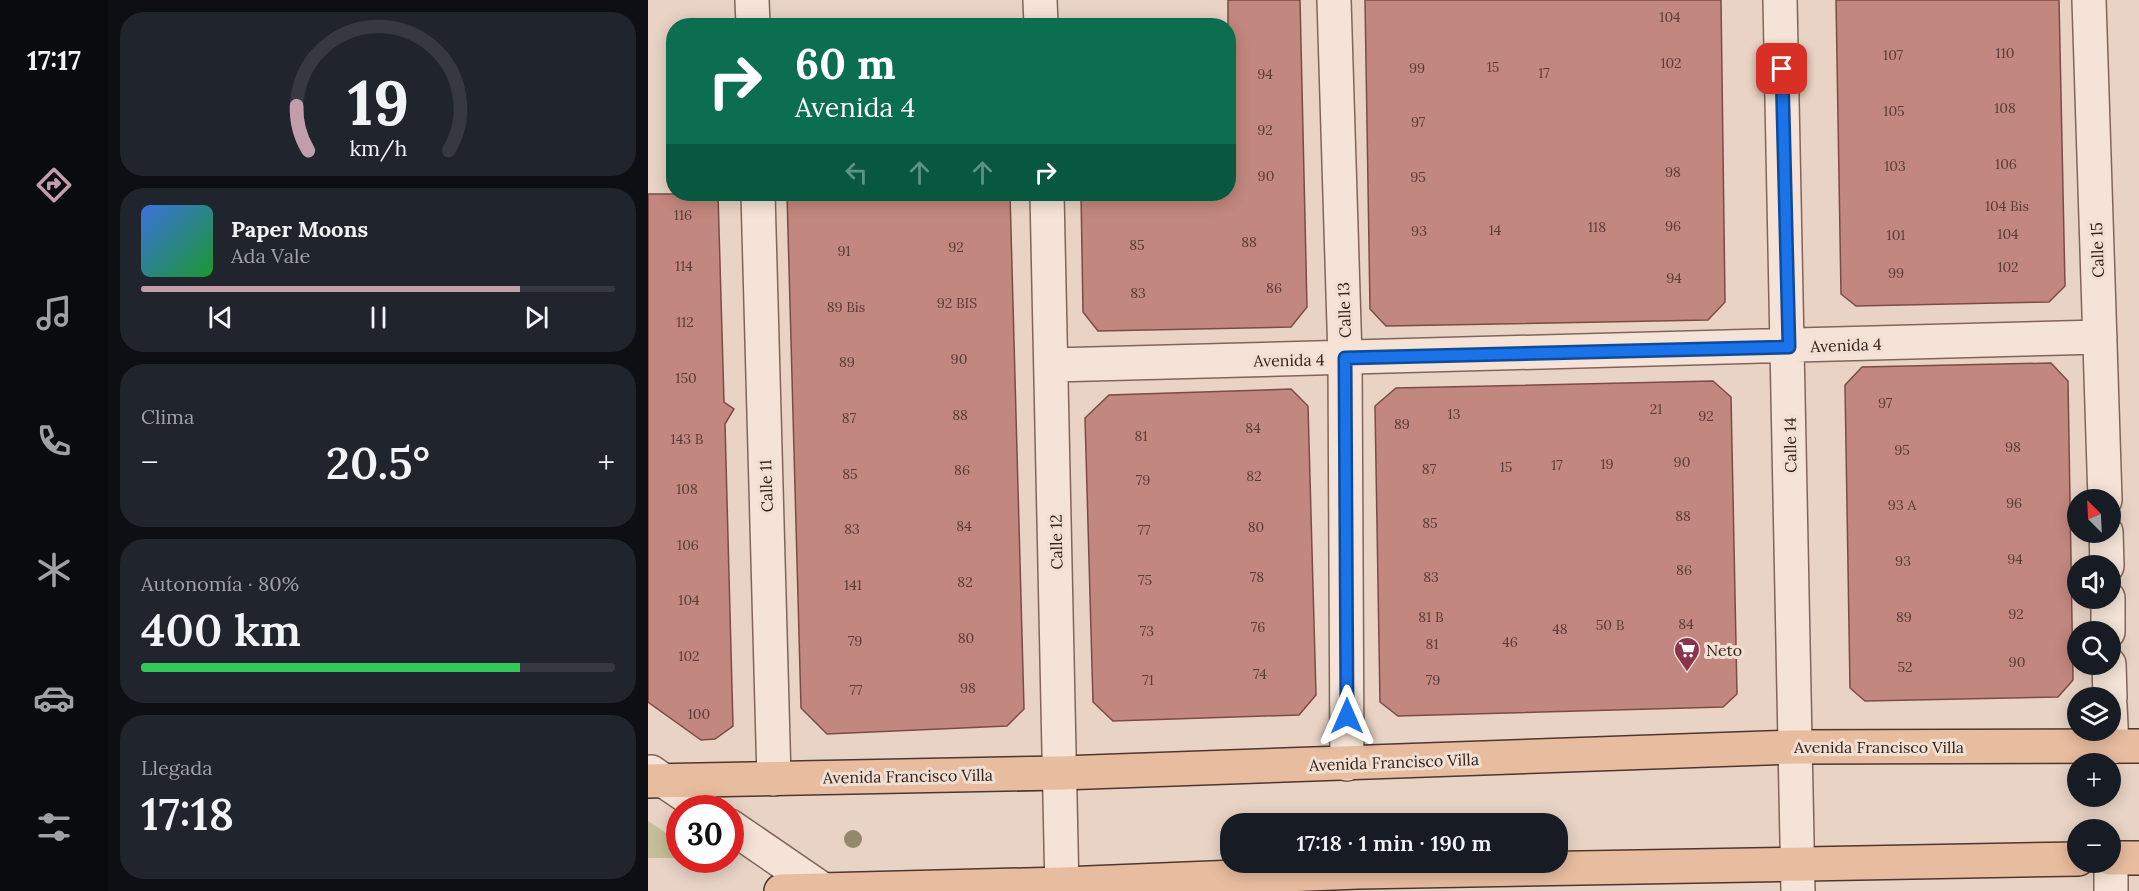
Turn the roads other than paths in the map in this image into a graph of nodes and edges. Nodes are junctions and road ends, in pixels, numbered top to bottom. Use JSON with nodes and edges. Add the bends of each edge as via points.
{"nodes":[{"id":1,"x":752,"y":0,"type":"edge"},
{"id":2,"x":1040,"y":0,"type":"edge"},
{"id":3,"x":1334,"y":0,"type":"edge"},
{"id":4,"x":1780,"y":0,"type":"edge"},
{"id":5,"x":2090,"y":0,"type":"edge"},
{"id":6,"x":753,"y":18,"type":"edge"},
{"id":7,"x":1041,"y":18,"type":"edge"},
{"id":8,"x":758,"y":201,"type":"edge"},
{"id":9,"x":1047,"y":201,"type":"edge"},
{"id":10,"x":2100,"y":337,"type":"junction"},
{"id":11,"x":1789,"y":347,"type":"junction"},
{"id":12,"x":1345,"y":358,"type":"junction"},
{"id":13,"x":1053,"y":365,"type":"junction"},
{"id":14,"x":2105,"y":489,"type":"edge"},
{"id":15,"x":2125,"y":746,"type":"edge"},
{"id":16,"x":1795,"y":747,"type":"junction"},
{"id":17,"x":1347,"y":764,"type":"junction"},
{"id":18,"x":1061,"y":774,"type":"junction"},
{"id":19,"x":653,"y":777,"type":"edge"},
{"id":20,"x":774,"y":778,"type":"junction"},
{"id":21,"x":683,"y":795,"type":"edge"},
{"id":22,"x":744,"y":836,"type":"edge"},
{"id":23,"x":2121,"y":858,"type":"edge"},
{"id":24,"x":2139,"y":858,"type":"edge"},
{"id":25,"x":2067,"y":860,"type":"edge"},
{"id":26,"x":2111,"y":873,"type":"edge"},
{"id":27,"x":1797,"y":878,"type":"edge"},
{"id":28,"x":1358,"y":882,"type":"edge"},
{"id":29,"x":1063,"y":888,"type":"edge"},
{"id":30,"x":824,"y":890,"type":"edge"},
{"id":31,"x":781,"y":891,"type":"edge"},
{"id":32,"x":2111,"y":891,"type":"edge"}],
"edges":[{"from":1,"to":6,"type":"street"},
{"from":2,"to":7,"type":"street"},
{"from":3,"to":12,"type":"street","name":"Calle 13"},
{"from":4,"to":11,"type":"street","name":"Calle 14"},
{"from":5,"to":10,"type":"street","name":"Calle 15"},
{"from":8,"to":20,"type":"street","name":"Calle 11"},
{"from":9,"to":13,"type":"street","name":"Calle 12"},
{"from":10,"to":11,"type":"street","name":"Avenida 4"},
{"from":10,"to":14,"type":"street","name":"Calle 15"},
{"from":11,"to":12,"type":"street","name":"Avenida 4"},
{"from":11,"to":16,"type":"street","name":"Calle 14"},
{"from":12,"to":13,"type":"street","name":"Avenida 4"},
{"from":12,"to":17,"type":"street","name":"Calle 13"},
{"from":13,"to":18,"type":"street","name":"Calle 12"},
{"from":15,"to":16,"type":"main road","name":"Avenida Francisco Villa"},
{"from":16,"to":17,"type":"main road","name":"Avenida Francisco Villa"},
{"from":16,"to":27,"type":"street","name":"Calle 14"},
{"from":17,"to":18,"type":"main road","name":"Avenida Francisco Villa"},
{"from":18,"to":20,"type":"main road","name":"Avenida Francisco Villa"},
{"from":18,"to":29,"type":"street","name":"Calle 12"},
{"from":19,"to":20,"type":"main road","name":"Avenida Francisco Villa"},
{"from":19,"to":21,"type":"street"},
{"from":22,"to":30,"type":"street"},
{"from":23,"to":24,"type":"main road"},
{"from":25,"to":27,"type":"main road"},
{"from":26,"to":32,"type":"street"},
{"from":27,"to":28,"type":"main road"},
{"from":28,"to":29,"type":"main road"},
{"from":29,"to":30,"type":"main road"},
{"from":30,"to":31,"type":"main road"}]}
